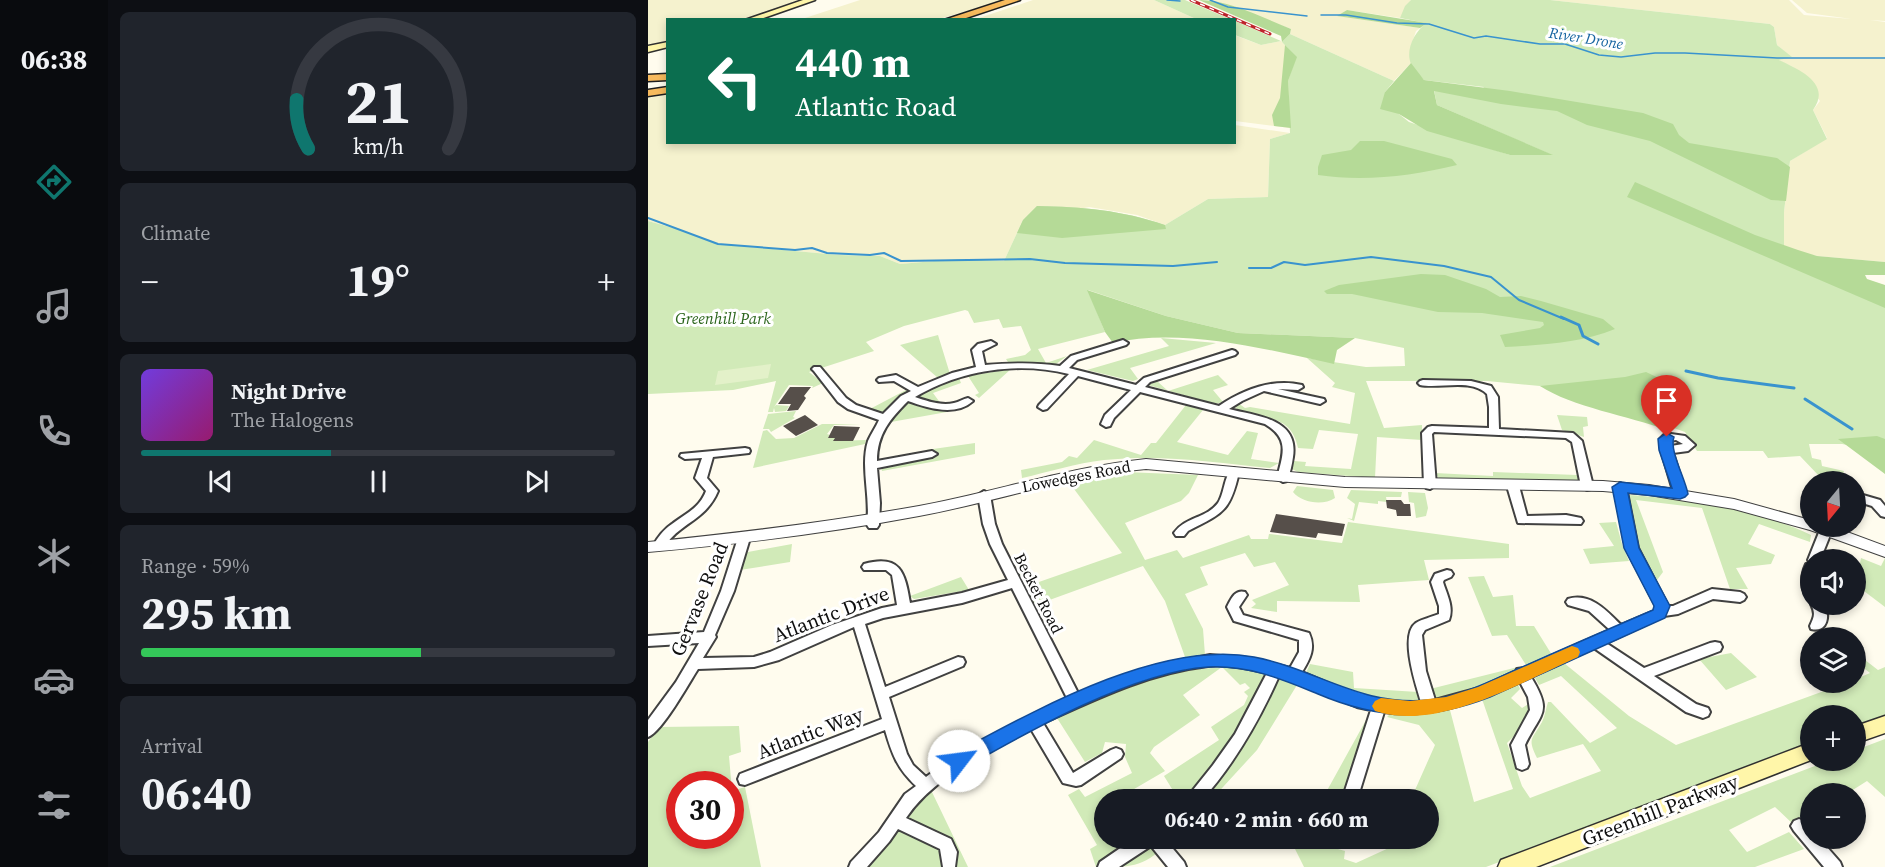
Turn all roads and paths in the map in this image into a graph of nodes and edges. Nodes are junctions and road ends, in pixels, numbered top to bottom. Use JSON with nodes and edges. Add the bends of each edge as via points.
{"nodes":[{"id":1,"x":811,"y":0,"type":"edge"},
{"id":2,"x":1015,"y":0,"type":"edge"},
{"id":3,"x":1026,"y":0,"type":"edge"},
{"id":4,"x":755,"y":18,"type":"edge"},
{"id":5,"x":955,"y":18,"type":"edge"},
{"id":6,"x":969,"y":18,"type":"edge"},
{"id":7,"x":664,"y":45,"type":"edge"},
{"id":8,"x":648,"y":50,"type":"edge"},
{"id":9,"x":666,"y":77,"type":"edge"},
{"id":10,"x":648,"y":78,"type":"edge"},
{"id":11,"x":666,"y":90,"type":"edge"},
{"id":12,"x":648,"y":93,"type":"edge"},
{"id":13,"x":1123,"y":343,"type":"dead end"},
{"id":14,"x":991,"y":344,"type":"dead end"},
{"id":15,"x":1232,"y":353,"type":"dead end"},
{"id":16,"x":817,"y":369,"type":"dead end"},
{"id":17,"x":981,"y":369,"type":"junction"},
{"id":18,"x":1062,"y":369,"type":"junction"},
{"id":19,"x":1076,"y":372,"type":"junction"},
{"id":20,"x":882,"y":380,"type":"dead end"},
{"id":21,"x":1423,"y":382,"type":"dead end"},
{"id":22,"x":1298,"y":387,"type":"dead end"},
{"id":23,"x":1138,"y":388,"type":"junction"},
{"id":24,"x":1263,"y":389,"type":"junction"},
{"id":25,"x":918,"y":391,"type":"junction"},
{"id":26,"x":908,"y":398,"type":"junction"},
{"id":27,"x":1320,"y":400,"type":"dead end"},
{"id":28,"x":968,"y":401,"type":"dead end"},
{"id":29,"x":1043,"y":407,"type":"dead end"},
{"id":30,"x":1221,"y":409,"type":"junction"},
{"id":31,"x":886,"y":419,"type":"junction"},
{"id":32,"x":1106,"y":424,"type":"dead end"},
{"id":33,"x":1494,"y":431,"type":"junction"},
{"id":34,"x":1666,"y":450,"type":"dead end"},
{"id":35,"x":745,"y":451,"type":"dead end"},
{"id":36,"x":710,"y":454,"type":"junction"},
{"id":37,"x":932,"y":454,"type":"dead end"},
{"id":38,"x":685,"y":456,"type":"dead end"},
{"id":39,"x":872,"y":465,"type":"junction"},
{"id":40,"x":1234,"y":472,"type":"junction"},
{"id":41,"x":1283,"y":478,"type":"junction"},
{"id":42,"x":1430,"y":485,"type":"junction"},
{"id":43,"x":1513,"y":486,"type":"junction"},
{"id":44,"x":1587,"y":486,"type":"junction"},
{"id":45,"x":1620,"y":487,"type":"junction"},
{"id":46,"x":1680,"y":494,"type":"junction"},
{"id":47,"x":984,"y":495,"type":"junction"},
{"id":48,"x":1866,"y":500,"type":"edge"},
{"id":49,"x":1885,"y":513,"type":"edge"},
{"id":50,"x":874,"y":521,"type":"junction"},
{"id":51,"x":1577,"y":521,"type":"dead end"},
{"id":52,"x":1800,"y":522,"type":"edge"},
{"id":53,"x":1180,"y":533,"type":"dead end"},
{"id":54,"x":1844,"y":537,"type":"edge"},
{"id":55,"x":743,"y":543,"type":"junction"},
{"id":56,"x":652,"y":550,"type":"edge"},
{"id":57,"x":1885,"y":552,"type":"edge"},
{"id":58,"x":868,"y":567,"type":"dead end"},
{"id":59,"x":1447,"y":574,"type":"dead end"},
{"id":60,"x":1014,"y":583,"type":"junction"},
{"id":61,"x":1240,"y":595,"type":"dead end"},
{"id":62,"x":1740,"y":597,"type":"dead end"},
{"id":63,"x":1572,"y":602,"type":"dead end"},
{"id":64,"x":904,"y":607,"type":"junction"},
{"id":65,"x":1662,"y":610,"type":"junction"},
{"id":66,"x":1821,"y":615,"type":"edge"},
{"id":67,"x":858,"y":621,"type":"junction"},
{"id":68,"x":1816,"y":626,"type":"dead end"},
{"id":69,"x":1619,"y":632,"type":"junction"},
{"id":70,"x":710,"y":637,"type":"junction"},
{"id":71,"x":648,"y":641,"type":"edge"},
{"id":72,"x":1595,"y":642,"type":"junction"},
{"id":73,"x":1715,"y":647,"type":"dead end"},
{"id":74,"x":958,"y":662,"type":"dead end"},
{"id":75,"x":696,"y":664,"type":"junction"},
{"id":76,"x":1276,"y":669,"type":"junction"},
{"id":77,"x":1522,"y":673,"type":"junction"},
{"id":78,"x":1293,"y":674,"type":"junction"},
{"id":79,"x":1641,"y":675,"type":"junction"},
{"id":80,"x":880,"y":695,"type":"junction"},
{"id":81,"x":1076,"y":701,"type":"junction"},
{"id":82,"x":1379,"y":706,"type":"junction"},
{"id":83,"x":1430,"y":707,"type":"junction"},
{"id":84,"x":1703,"y":712,"type":"dead end"},
{"id":85,"x":1034,"y":721,"type":"junction"},
{"id":86,"x":888,"y":723,"type":"junction"},
{"id":87,"x":1885,"y":724,"type":"edge"},
{"id":88,"x":648,"y":731,"type":"edge"},
{"id":89,"x":1866,"y":731,"type":"edge"},
{"id":90,"x":1116,"y":754,"type":"dead end"},
{"id":91,"x":1800,"y":756,"type":"edge"},
{"id":92,"x":1522,"y":764,"type":"dead end"},
{"id":93,"x":746,"y":779,"type":"dead end"},
{"id":94,"x":925,"y":785,"type":"junction"},
{"id":95,"x":1202,"y":789,"type":"edge"},
{"id":96,"x":1353,"y":789,"type":"edge"},
{"id":97,"x":895,"y":820,"type":"junction"},
{"id":98,"x":1799,"y":826,"type":"dead end"},
{"id":99,"x":1133,"y":849,"type":"edge"},
{"id":100,"x":1163,"y":849,"type":"edge"},
{"id":101,"x":949,"y":863,"type":"dead end"},
{"id":102,"x":857,"y":867,"type":"edge"},
{"id":103,"x":1106,"y":867,"type":"edge"},
{"id":104,"x":1178,"y":867,"type":"edge"},
{"id":105,"x":1509,"y":867,"type":"edge"},
{"id":106,"x":1834,"y":867,"type":"edge"}],
"edges":[{"from":1,"to":4,"type":"main road"},
{"from":2,"to":5,"type":"highway"},
{"from":3,"to":6,"type":"highway"},
{"from":7,"to":8,"type":"main road"},
{"from":9,"to":10,"type":"highway"},
{"from":11,"to":12,"type":"highway"},
{"from":13,"to":18,"type":"street","via":[[1074,358]]},
{"from":14,"to":17,"type":"street","via":[[977,350]]},
{"from":15,"to":23,"type":"street","via":[[1152,378]]},
{"from":16,"to":31,"type":"street","via":[[842,400]]},
{"from":17,"to":18,"type":"street","via":[[1018,365]]},
{"from":17,"to":25,"type":"street","via":[[948,377]]},
{"from":18,"to":19,"type":"street"},
{"from":19,"to":23,"type":"street"},
{"from":19,"to":29,"type":"street"},
{"from":20,"to":25,"type":"street","via":[[896,378]]},
{"from":21,"to":33,"type":"street","via":[[1479,384],[1488,388],[1493,397]]},
{"from":22,"to":24,"type":"street","via":[[1281,384]]},
{"from":23,"to":30,"type":"street"},
{"from":23,"to":32,"type":"street"},
{"from":24,"to":27,"type":"street"},
{"from":24,"to":30,"type":"street"},
{"from":25,"to":26,"type":"street"},
{"from":26,"to":28,"type":"street","via":[[950,408]]},
{"from":26,"to":31,"type":"street"},
{"from":30,"to":41,"type":"street","via":[[1269,422],[1284,433],[1289,446]]},
{"from":31,"to":39,"type":"street","via":[[874,438]]},
{"from":33,"to":42,"type":"street","via":[[1428,430]]},
{"from":33,"to":44,"type":"street","via":[[1563,434],[1574,438]]},
{"from":34,"to":46,"type":"street"},
{"from":35,"to":36,"type":"street"},
{"from":36,"to":38,"type":"street"},
{"from":36,"to":56,"type":"street","via":[[700,478],[712,491],[706,504],[671,529]]},
{"from":37,"to":39,"type":"street"},
{"from":39,"to":50,"type":"street"},
{"from":40,"to":41,"type":"street","name":"Lowedges Road"},
{"from":40,"to":47,"type":"street","name":"Lowedges Road","via":[[1134,464]]},
{"from":40,"to":53,"type":"street","via":[[1221,510]]},
{"from":41,"to":42,"type":"street","name":"Lowedges Road"},
{"from":42,"to":43,"type":"street","name":"Lowedges Road"},
{"from":43,"to":44,"type":"street","name":"Lowedges Road"},
{"from":43,"to":51,"type":"street","via":[[1517,520]]},
{"from":44,"to":45,"type":"street","name":"Lowedges Road"},
{"from":45,"to":46,"type":"street","name":"Lowedges Road"},
{"from":45,"to":65,"type":"street","via":[[1632,548]]},
{"from":46,"to":52,"type":"street","name":"Lowedges Road"},
{"from":47,"to":50,"type":"street","name":"Lowedges Road","via":[[909,516]]},
{"from":47,"to":60,"type":"street","name":"Becket Road","via":[[993,534]]},
{"from":48,"to":49,"type":"street","via":[[1876,503]]},
{"from":50,"to":55,"type":"street","name":"Lowedges Road"},
{"from":54,"to":57,"type":"street","name":"Lowedges Road"},
{"from":55,"to":56,"type":"street","name":"Lowedges Road"},
{"from":55,"to":70,"type":"street","name":"Gervase Road"},
{"from":58,"to":64,"type":"street","via":[[885,563],[894,568]]},
{"from":59,"to":83,"type":"street","via":[[1439,576],[1437,582],[1445,617],[1420,627],[1415,634],[1419,671]]},
{"from":60,"to":64,"type":"street","name":"Atlantic Drive","via":[[962,598]]},
{"from":60,"to":81,"type":"street","name":"Becket Road"},
{"from":61,"to":78,"type":"street","via":[[1233,607],[1238,618],[1304,637],[1306,649]]},
{"from":62,"to":65,"type":"street","via":[[1712,594],[1674,611]]},
{"from":63,"to":69,"type":"street","via":[[1594,606]]},
{"from":64,"to":67,"type":"street","name":"Atlantic Drive"},
{"from":65,"to":69,"type":"street"},
{"from":66,"to":68,"type":"street"},
{"from":67,"to":75,"type":"street","name":"Atlantic Drive","via":[[754,662]]},
{"from":67,"to":80,"type":"street","name":"Atlantic Way"},
{"from":69,"to":72,"type":"street"},
{"from":70,"to":71,"type":"street"},
{"from":70,"to":75,"type":"street","name":"Gervase Road"},
{"from":72,"to":77,"type":"street"},
{"from":72,"to":79,"type":"street"},
{"from":73,"to":79,"type":"street"},
{"from":74,"to":80,"type":"street","name":"Atlantic Way"},
{"from":75,"to":88,"type":"street","name":"Gervase Road"},
{"from":76,"to":78,"type":"street"},
{"from":76,"to":81,"type":"street","via":[[1232,661],[1192,662],[1145,674]]},
{"from":76,"to":95,"type":"street","via":[[1229,758]]},
{"from":77,"to":83,"type":"street","via":[[1463,699]]},
{"from":77,"to":92,"type":"street","via":[[1538,700],[1538,708],[1518,745]]},
{"from":78,"to":82,"type":"street","via":[[1346,697]]},
{"from":79,"to":84,"type":"street"},
{"from":80,"to":86,"type":"street","name":"Atlantic Way"},
{"from":81,"to":85,"type":"street"},
{"from":82,"to":83,"type":"street"},
{"from":82,"to":96,"type":"street"},
{"from":85,"to":90,"type":"street","via":[[1072,780]]},
{"from":85,"to":94,"type":"street","via":[[970,754]]},
{"from":86,"to":93,"type":"street","name":"Atlantic Way"},
{"from":86,"to":94,"type":"street","name":"Atlantic Way","via":[[900,756]]},
{"from":87,"to":89,"type":"main road"},
{"from":91,"to":105,"type":"main road","name":"Greenhill Parkway"},
{"from":94,"to":97,"type":"street"},
{"from":97,"to":101,"type":"street","via":[[946,844]]},
{"from":97,"to":102,"type":"street"},
{"from":98,"to":106,"type":"street"},
{"from":99,"to":103,"type":"street"},
{"from":100,"to":104,"type":"street"}]}
